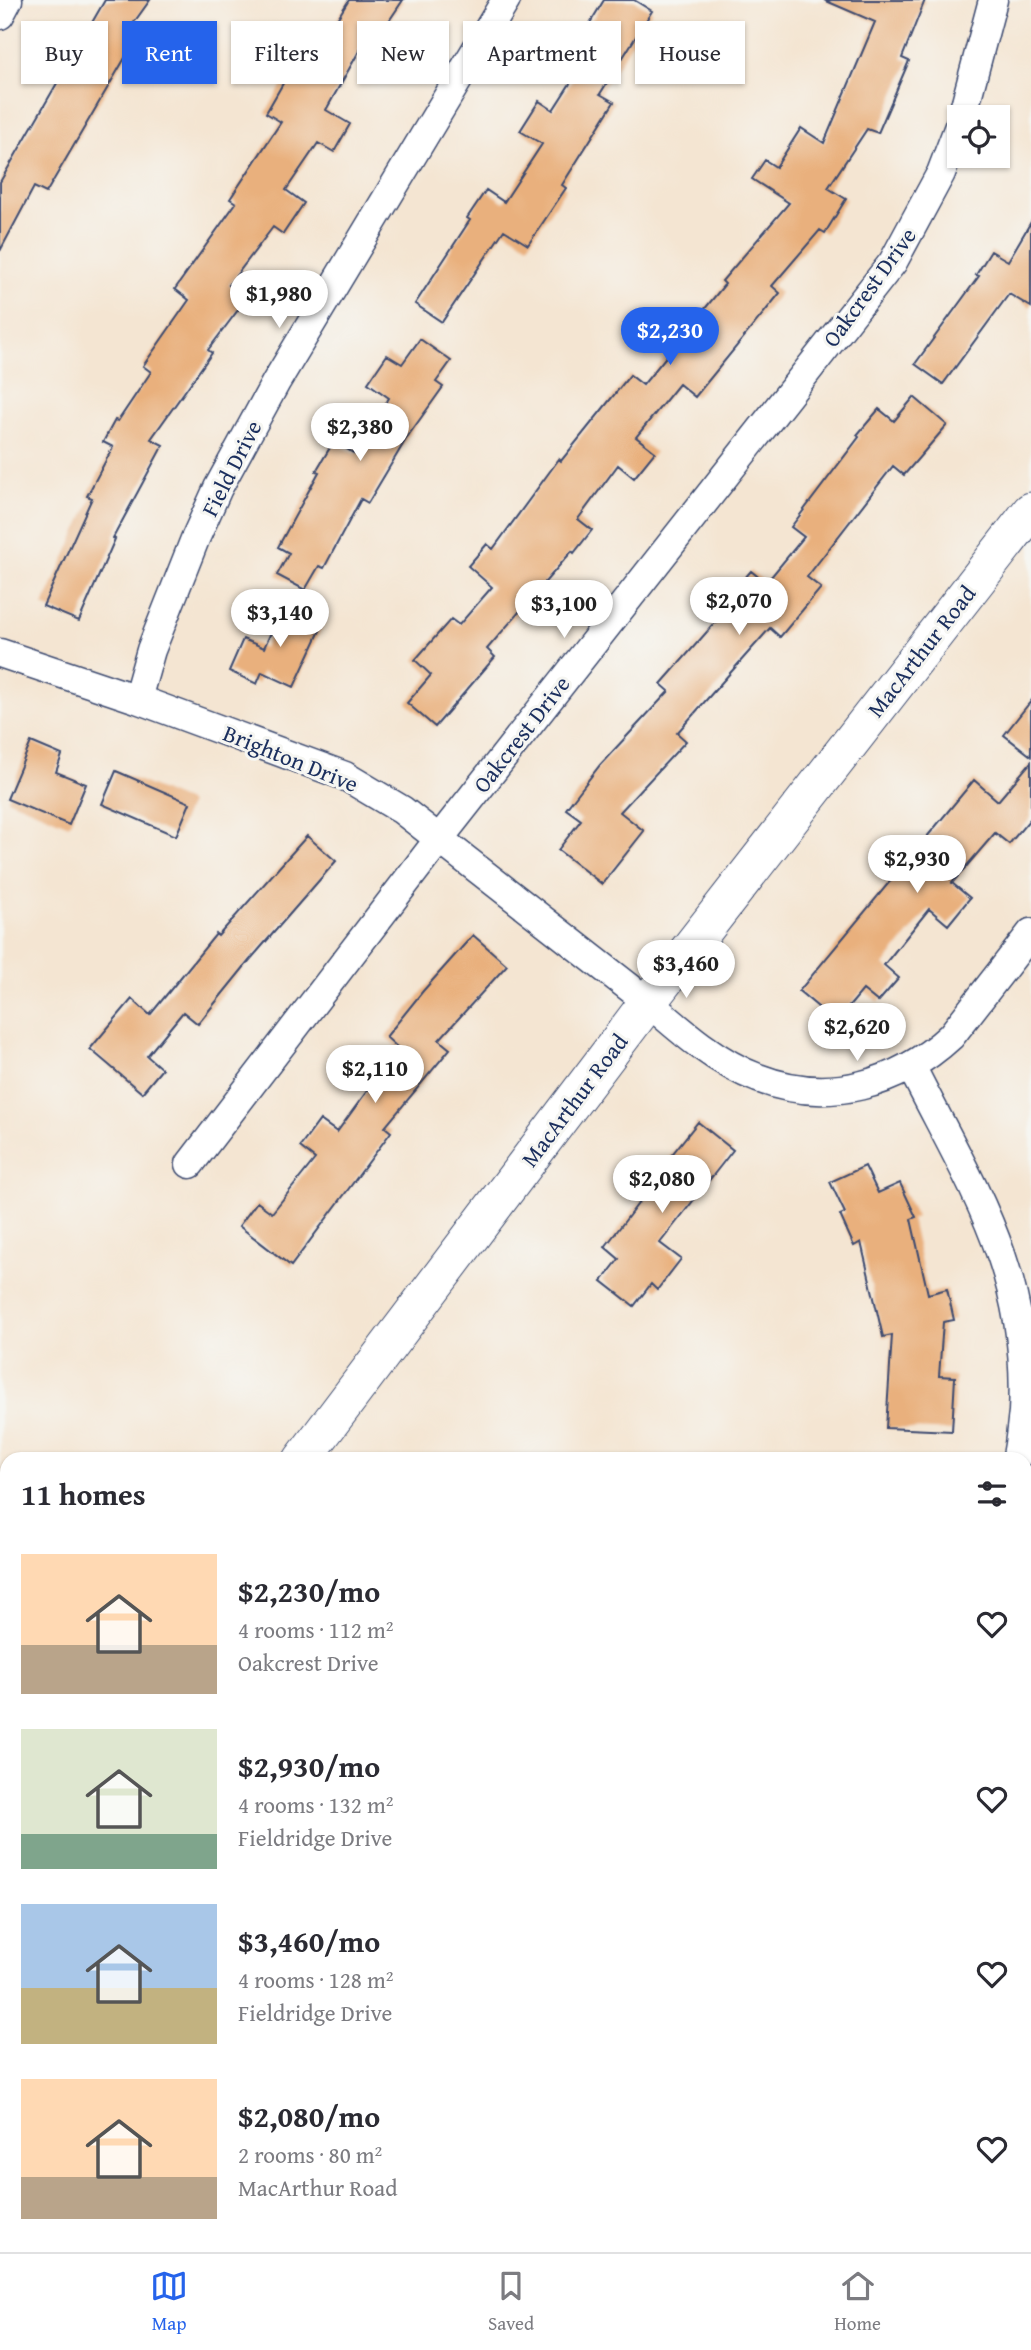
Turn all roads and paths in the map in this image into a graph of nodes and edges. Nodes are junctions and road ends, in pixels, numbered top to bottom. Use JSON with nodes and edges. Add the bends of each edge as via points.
{"nodes":[{"id":1,"x":8,"y":0,"type":"edge"},
{"id":2,"x":506,"y":0,"type":"edge"},
{"id":3,"x":993,"y":0,"type":"edge"},
{"id":4,"x":0,"y":15,"type":"edge"},
{"id":5,"x":965,"y":105,"type":"edge"},
{"id":6,"x":947,"y":157,"type":"edge"},
{"id":7,"x":1031,"y":511,"type":"edge"},
{"id":8,"x":0,"y":653,"type":"edge"},
{"id":9,"x":137,"y":699,"type":"junction"},
{"id":10,"x":439,"y":839,"type":"junction"},
{"id":11,"x":1031,"y":933,"type":"edge"},
{"id":12,"x":648,"y":1002,"type":"junction"},
{"id":13,"x":911,"y":1066,"type":"junction"},
{"id":14,"x":190,"y":1164,"type":"dead end"},
{"id":15,"x":308,"y":1452,"type":"edge"},
{"id":16,"x":1017,"y":1452,"type":"edge"}],
"edges":[{"from":1,"to":4,"type":"street"},
{"from":2,"to":9,"type":"street","name":"Field Drive","via":[[276,382],[218,488],[151,650]]},
{"from":3,"to":5,"type":"street"},
{"from":6,"to":10,"type":"street","name":"Oakcrest Drive","via":[[893,262]]},
{"from":7,"to":12,"type":"street","name":"MacArthur Road"},
{"from":8,"to":9,"type":"street","name":"Brighton Drive"},
{"from":9,"to":10,"type":"street","name":"Brighton Drive","via":[[345,776]]},
{"from":10,"to":12,"type":"street","name":"Brighton Drive"},
{"from":10,"to":14,"type":"street","name":"Oakcrest Drive"},
{"from":11,"to":13,"type":"street","name":"Brighton Drive","via":[[951,1036]]},
{"from":12,"to":13,"type":"street","name":"Brighton Drive","via":[[737,1068],[778,1085],[844,1090],[892,1077]]},
{"from":12,"to":15,"type":"street","name":"MacArthur Road"},
{"from":13,"to":16,"type":"street","via":[[990,1213],[1010,1263],[1026,1348]]}]}
